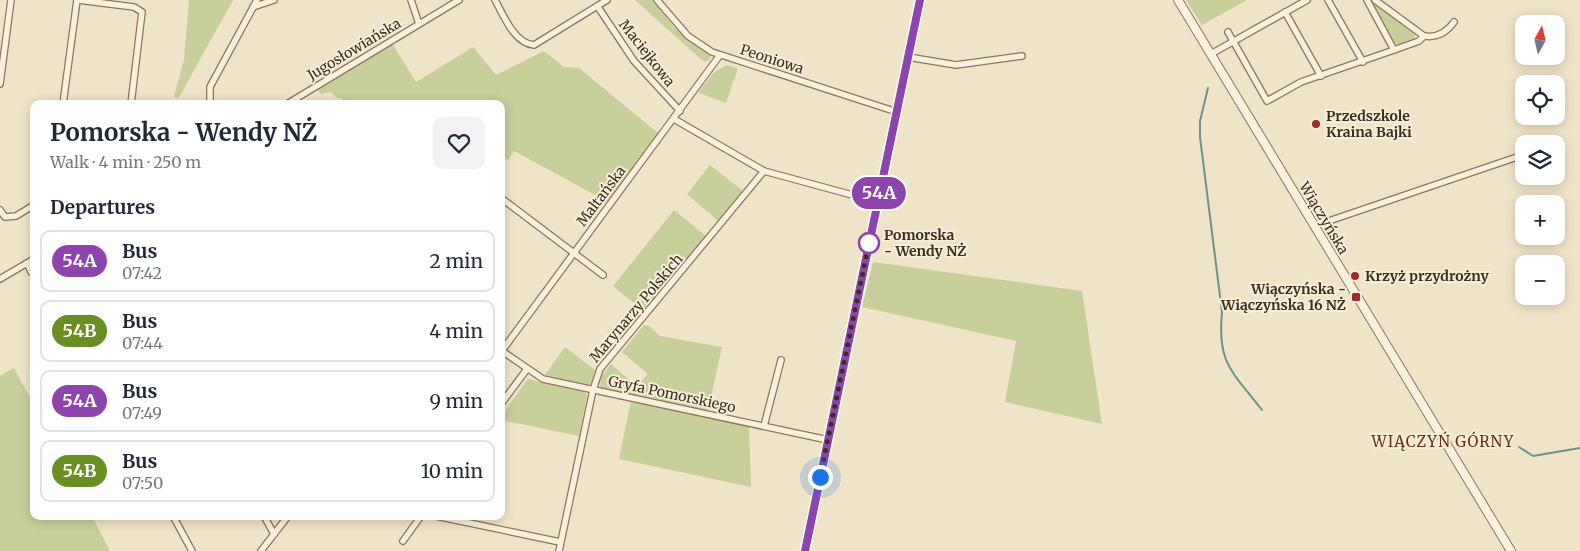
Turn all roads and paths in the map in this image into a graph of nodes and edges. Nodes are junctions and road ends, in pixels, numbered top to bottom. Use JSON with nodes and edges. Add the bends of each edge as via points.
{"nodes":[{"id":1,"x":12,"y":0,"type":"edge"},
{"id":2,"x":78,"y":0,"type":"edge"},
{"id":3,"x":257,"y":0,"type":"edge"},
{"id":4,"x":274,"y":0,"type":"edge"},
{"id":5,"x":411,"y":0,"type":"edge"},
{"id":6,"x":459,"y":0,"type":"edge"},
{"id":7,"x":495,"y":0,"type":"edge"},
{"id":8,"x":608,"y":0,"type":"edge"},
{"id":9,"x":657,"y":0,"type":"edge"},
{"id":10,"x":920,"y":0,"type":"edge"},
{"id":11,"x":1178,"y":0,"type":"edge"},
{"id":12,"x":1306,"y":0,"type":"edge"},
{"id":13,"x":1328,"y":0,"type":"edge"},
{"id":14,"x":1367,"y":0,"type":"edge"},
{"id":15,"x":1375,"y":0,"type":"edge"},
{"id":16,"x":253,"y":7,"type":"junction"},
{"id":17,"x":598,"y":7,"type":"junction"},
{"id":18,"x":1285,"y":12,"type":"junction"},
{"id":19,"x":1454,"y":22,"type":"dead end"},
{"id":20,"x":419,"y":24,"type":"junction"},
{"id":21,"x":1228,"y":32,"type":"dead end"},
{"id":22,"x":1424,"y":36,"type":"junction"},
{"id":23,"x":1234,"y":42,"type":"junction"},
{"id":24,"x":1394,"y":50,"type":"junction"},
{"id":25,"x":1211,"y":54,"type":"junction"},
{"id":26,"x":720,"y":55,"type":"junction"},
{"id":27,"x":1022,"y":56,"type":"dead end"},
{"id":28,"x":908,"y":57,"type":"junction"},
{"id":29,"x":1363,"y":62,"type":"junction"},
{"id":30,"x":1321,"y":76,"type":"junction"},
{"id":31,"x":0,"y":84,"type":"edge"},
{"id":32,"x":64,"y":100,"type":"edge"},
{"id":33,"x":131,"y":100,"type":"edge"},
{"id":34,"x":210,"y":100,"type":"edge"},
{"id":35,"x":294,"y":100,"type":"edge"},
{"id":36,"x":680,"y":111,"type":"junction"},
{"id":37,"x":897,"y":112,"type":"junction"},
{"id":38,"x":674,"y":119,"type":"junction"},
{"id":39,"x":1515,"y":158,"type":"edge"},
{"id":40,"x":764,"y":172,"type":"junction"},
{"id":41,"x":505,"y":201,"type":"edge"},
{"id":42,"x":878,"y":202,"type":"junction"},
{"id":43,"x":30,"y":207,"type":"edge"},
{"id":44,"x":0,"y":210,"type":"edge"},
{"id":45,"x":1314,"y":226,"type":"junction"},
{"id":46,"x":574,"y":254,"type":"junction"},
{"id":47,"x":30,"y":261,"type":"edge"},
{"id":48,"x":27,"y":263,"type":"junction"},
{"id":49,"x":30,"y":270,"type":"edge"},
{"id":50,"x":603,"y":275,"type":"dead end"},
{"id":51,"x":0,"y":279,"type":"edge"},
{"id":52,"x":505,"y":347,"type":"edge"},
{"id":53,"x":505,"y":353,"type":"edge"},
{"id":54,"x":781,"y":360,"type":"dead end"},
{"id":55,"x":526,"y":368,"type":"junction"},
{"id":56,"x":593,"y":390,"type":"junction"},
{"id":57,"x":505,"y":398,"type":"edge"},
{"id":58,"x":764,"y":426,"type":"junction"},
{"id":59,"x":828,"y":440,"type":"junction"},
{"id":60,"x":175,"y":520,"type":"edge"},
{"id":61,"x":266,"y":520,"type":"edge"},
{"id":62,"x":285,"y":520,"type":"edge"},
{"id":63,"x":418,"y":520,"type":"edge"},
{"id":64,"x":455,"y":520,"type":"edge"},
{"id":65,"x":274,"y":534,"type":"junction"},
{"id":66,"x":403,"y":540,"type":"dead end"},
{"id":67,"x":560,"y":542,"type":"junction"},
{"id":68,"x":192,"y":551,"type":"edge"},
{"id":69,"x":261,"y":551,"type":"edge"},
{"id":70,"x":558,"y":551,"type":"edge"},
{"id":71,"x":805,"y":551,"type":"edge"},
{"id":72,"x":1511,"y":551,"type":"edge"}],
"edges":[{"from":1,"to":31,"type":"street"},
{"from":2,"to":32,"type":"street"},
{"from":2,"to":33,"type":"street","via":[[134,7],[142,12]]},
{"from":3,"to":16,"type":"street"},
{"from":4,"to":16,"type":"street"},
{"from":5,"to":20,"type":"street"},
{"from":6,"to":20,"type":"street","name":"Jugosłowiańska"},
{"from":7,"to":17,"type":"street","via":[[517,36],[534,45]]},
{"from":8,"to":17,"type":"street"},
{"from":9,"to":26,"type":"street","name":"Peoniowa","via":[[688,36]]},
{"from":10,"to":28,"type":"street"},
{"from":11,"to":25,"type":"street","name":"Wiączyńska"},
{"from":12,"to":18,"type":"street"},
{"from":13,"to":29,"type":"street"},
{"from":14,"to":24,"type":"street"},
{"from":15,"to":22,"type":"street"},
{"from":16,"to":34,"type":"street","via":[[210,87]]},
{"from":17,"to":36,"type":"street","name":"Maciejkowa","via":[[634,61]]},
{"from":18,"to":23,"type":"street"},
{"from":18,"to":30,"type":"street"},
{"from":19,"to":22,"type":"street","via":[[1447,31]]},
{"from":20,"to":35,"type":"street","name":"Jugosłowiańska"},
{"from":21,"to":23,"type":"street"},
{"from":22,"to":24,"type":"street","via":[[1420,41]]},
{"from":23,"to":25,"type":"street"},
{"from":23,"to":30,"type":"street","via":[[1267,100]]},
{"from":24,"to":29,"type":"street"},
{"from":25,"to":45,"type":"street","name":"Wiączyńska"},
{"from":26,"to":36,"type":"street","name":"Maltańska"},
{"from":26,"to":37,"type":"street","name":"Peoniowa"},
{"from":27,"to":28,"type":"street","via":[[958,65]]},
{"from":28,"to":37,"type":"street"},
{"from":29,"to":30,"type":"street"},
{"from":36,"to":38,"type":"street","name":"Maltańska"},
{"from":37,"to":42,"type":"street"},
{"from":38,"to":40,"type":"street"},
{"from":38,"to":46,"type":"street","name":"Maltańska"},
{"from":39,"to":45,"type":"street"},
{"from":40,"to":42,"type":"street"},
{"from":40,"to":56,"type":"street","name":"Marynarzy Polskich","via":[[600,369]]},
{"from":41,"to":46,"type":"street"},
{"from":42,"to":59,"type":"street"},
{"from":43,"to":44,"type":"street","via":[[10,218]]},
{"from":45,"to":72,"type":"street","name":"Wiączyńska"},
{"from":46,"to":50,"type":"street"},
{"from":46,"to":52,"type":"street","name":"Maltańska"},
{"from":47,"to":48,"type":"street"},
{"from":48,"to":49,"type":"street"},
{"from":48,"to":51,"type":"street"},
{"from":53,"to":55,"type":"street","name":"Maltańska"},
{"from":54,"to":58,"type":"street"},
{"from":55,"to":56,"type":"street","name":"Gryfa Pomorskiego","via":[[542,379]]},
{"from":55,"to":57,"type":"street"},
{"from":56,"to":58,"type":"street","name":"Gryfa Pomorskiego"},
{"from":56,"to":67,"type":"street","name":"Marynarzy Polskich"},
{"from":58,"to":59,"type":"street","name":"Gryfa Pomorskiego"},
{"from":59,"to":71,"type":"street"},
{"from":60,"to":68,"type":"street"},
{"from":61,"to":65,"type":"street"},
{"from":62,"to":65,"type":"street"},
{"from":63,"to":66,"type":"street"},
{"from":64,"to":67,"type":"street"},
{"from":65,"to":69,"type":"street"},
{"from":67,"to":70,"type":"street","name":"Marynarzy Polskich"}]}
